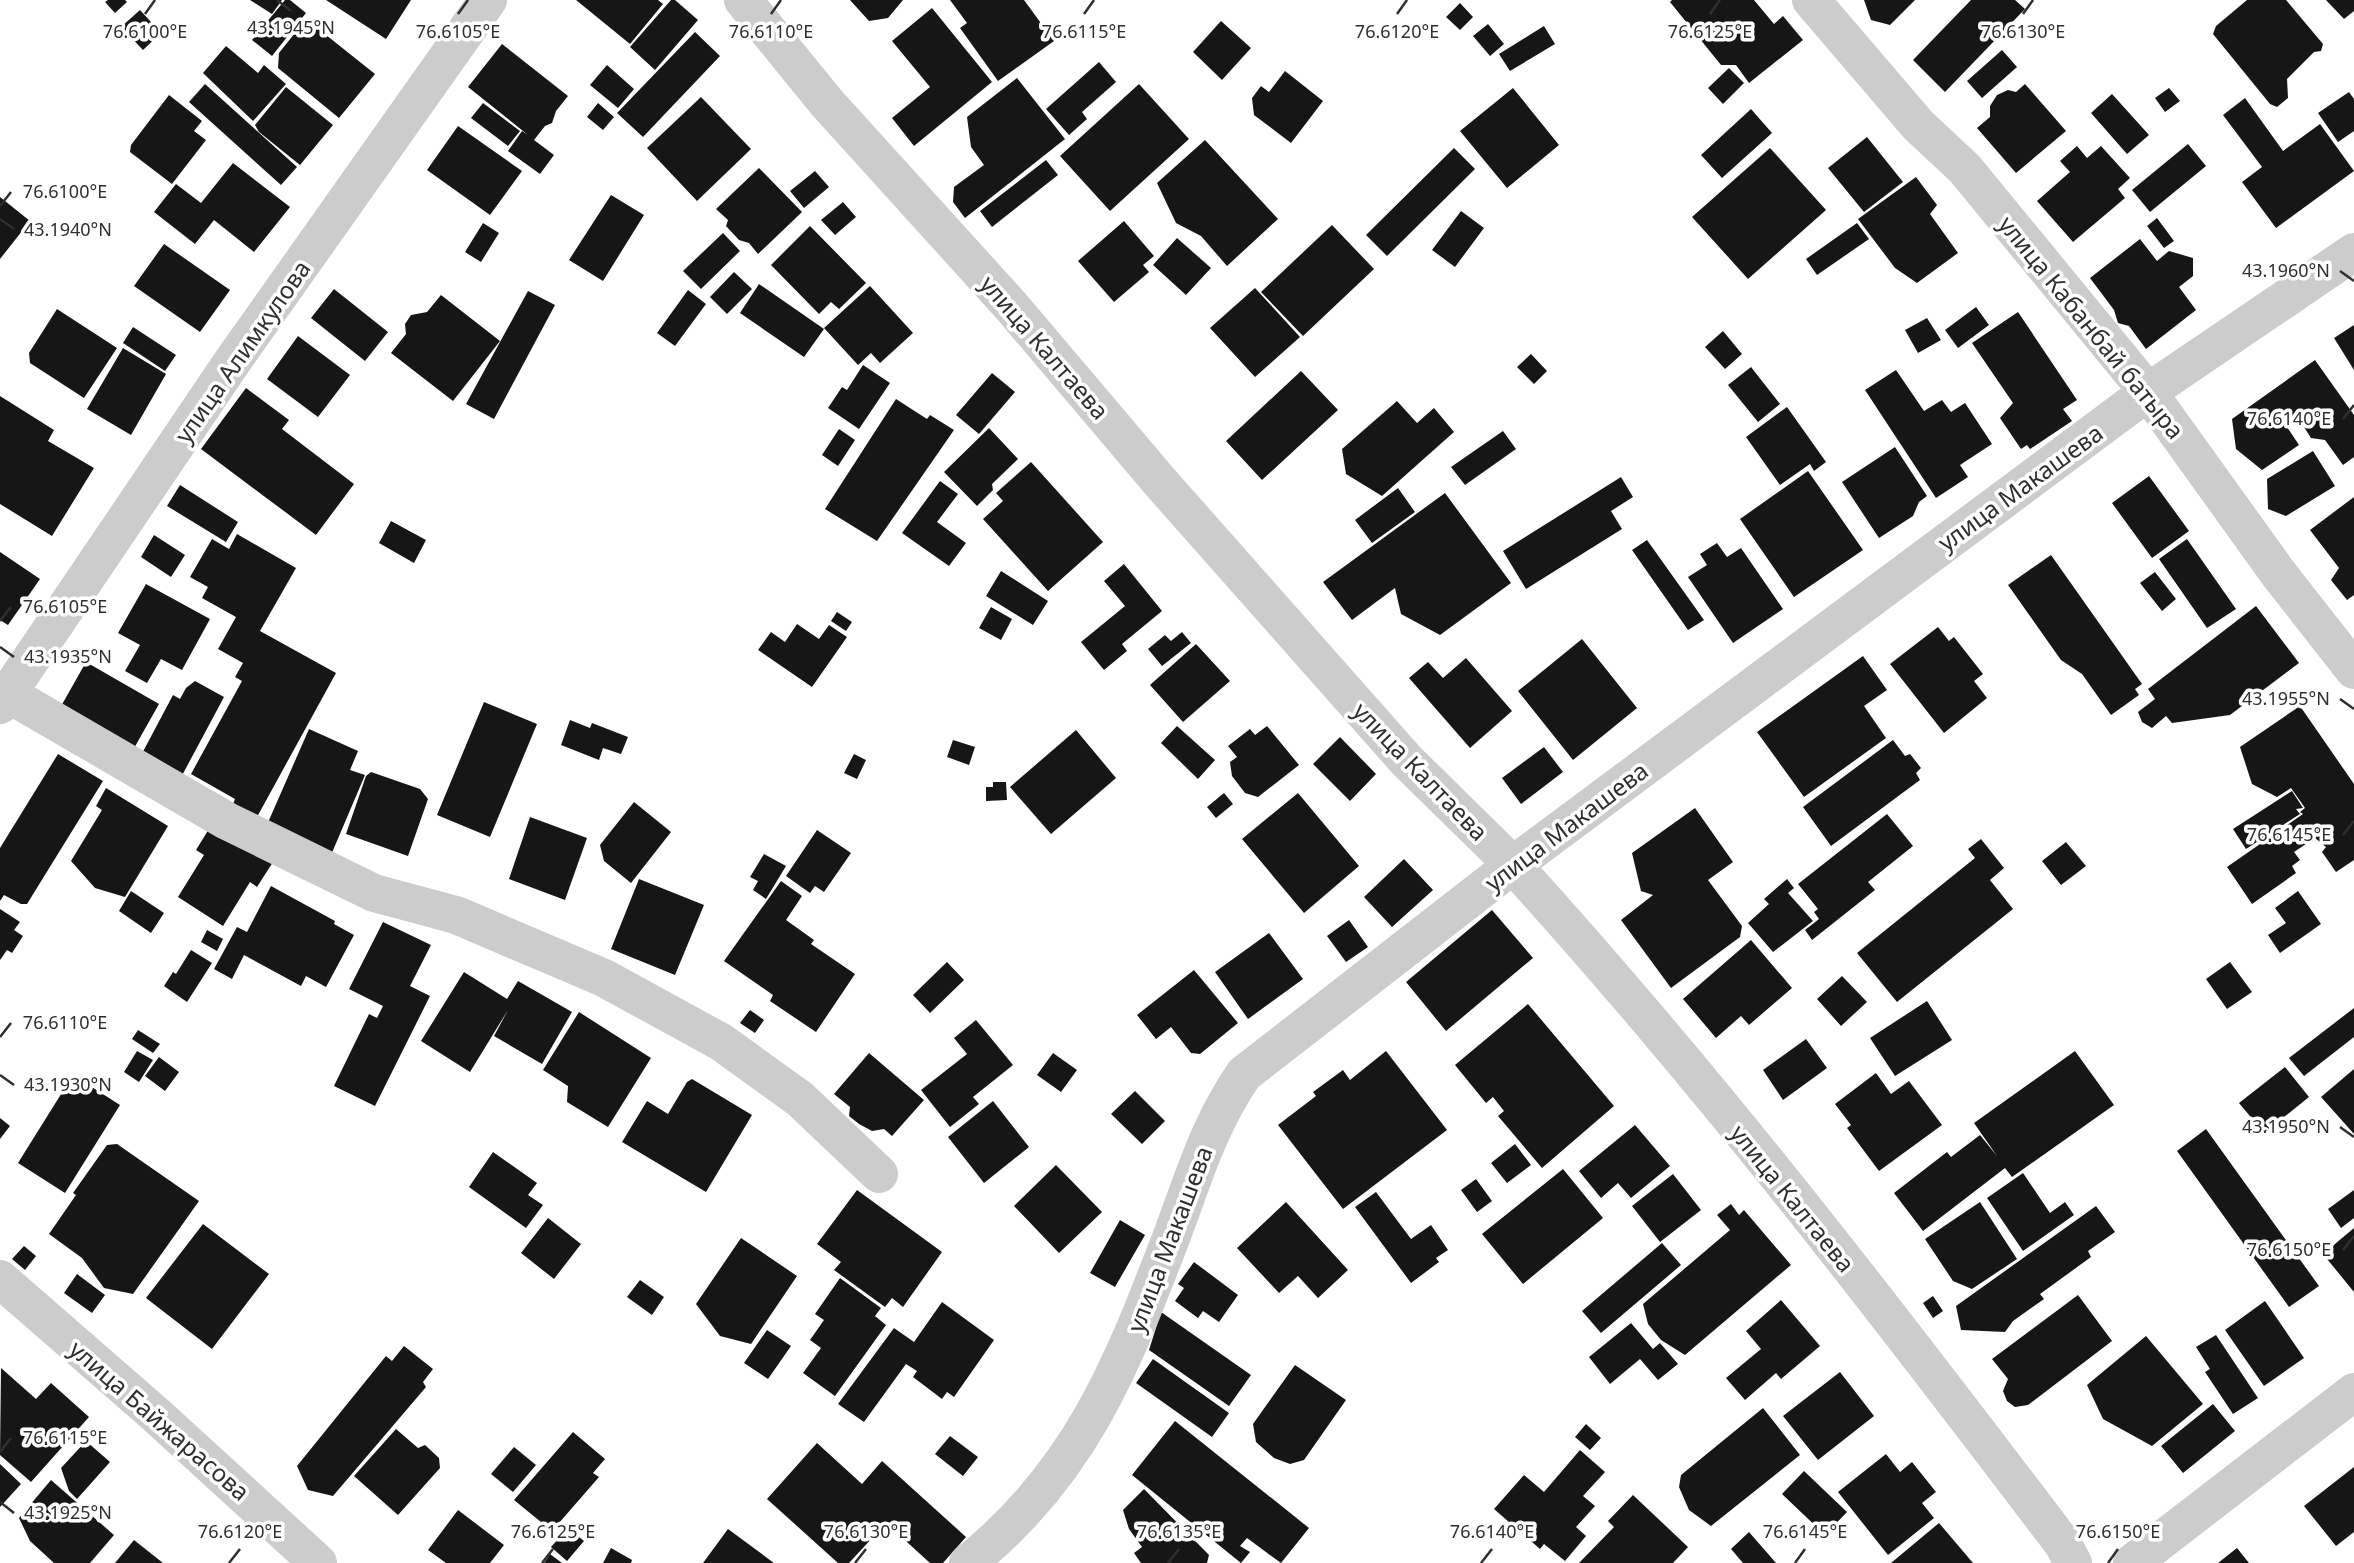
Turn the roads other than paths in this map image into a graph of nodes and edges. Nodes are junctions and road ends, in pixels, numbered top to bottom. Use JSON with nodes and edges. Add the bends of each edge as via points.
{"nodes":[{"id":1,"x":488,"y":0,"type":"edge"},
{"id":2,"x":743,"y":0,"type":"edge"},
{"id":3,"x":1811,"y":0,"type":"edge"},
{"id":4,"x":2354,"y":252,"type":"edge"},
{"id":5,"x":2148,"y":393,"type":"junction"},
{"id":6,"x":2354,"y":670,"type":"edge"},
{"id":7,"x":4,"y":700,"type":"edge"},
{"id":8,"x":1513,"y":865,"type":"junction"},
{"id":9,"x":879,"y":1174,"type":"dead end"},
{"id":10,"x":0,"y":1279,"type":"edge"},
{"id":11,"x":2354,"y":1392,"type":"edge"},
{"id":12,"x":318,"y":1563,"type":"edge"},
{"id":13,"x":968,"y":1563,"type":"edge"},
{"id":14,"x":2073,"y":1563,"type":"edge"},
{"id":15,"x":2132,"y":1563,"type":"edge"}],
"edges":[{"from":1,"to":7,"type":"street","name":"улица Алимкулова","via":[[225,373]]},
{"from":2,"to":8,"type":"street","name":"улица Калтаева","via":[[827,103],[1011,306],[1389,740]]},
{"from":3,"to":5,"type":"street","name":"улица Кабанбай батыра","via":[[1918,125],[1965,169]]},
{"from":4,"to":5,"type":"street","name":"улица Макашева"},
{"from":5,"to":6,"type":"street","name":"улица Кабанбай батыра"},
{"from":5,"to":8,"type":"street","name":"улица Макашева"},
{"from":7,"to":9,"type":"street","via":[[239,827],[374,893],[456,915],[604,978],[721,1042],[800,1099]]},
{"from":8,"to":13,"type":"street","name":"улица Макашева","via":[[1244,1074],[1206,1141],[1104,1399],[1066,1462],[1022,1514]]},
{"from":8,"to":14,"type":"street","name":"улица Калтаева","via":[[1680,1056],[1928,1366]]},
{"from":10,"to":12,"type":"street","name":"улица Байжарасова"},
{"from":11,"to":15,"type":"street"}]}
